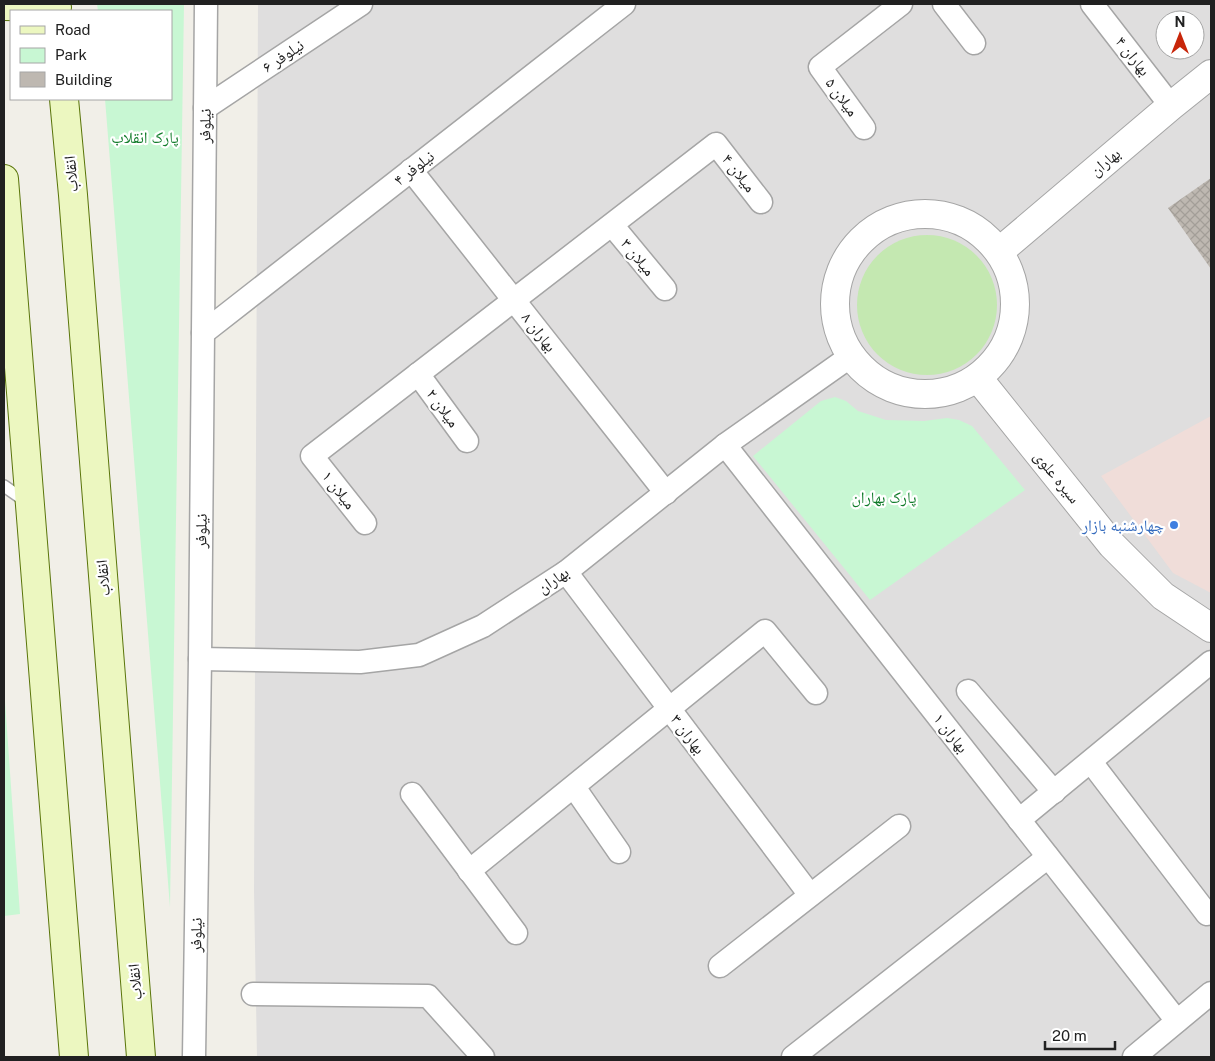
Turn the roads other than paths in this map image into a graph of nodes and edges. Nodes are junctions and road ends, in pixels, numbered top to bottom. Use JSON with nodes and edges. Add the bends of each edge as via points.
{"nodes":[{"id":1,"x":206,"y":4,"type":"edge"},
{"id":2,"x":361,"y":4,"type":"edge"},
{"id":3,"x":624,"y":4,"type":"edge"},
{"id":4,"x":901,"y":4,"type":"edge"},
{"id":5,"x":944,"y":4,"type":"edge"},
{"id":6,"x":1093,"y":5,"type":"edge"},
{"id":7,"x":4,"y":6,"type":"edge"},
{"id":8,"x":57,"y":7,"type":"edge"},
{"id":9,"x":974,"y":42,"type":"dead end"},
{"id":10,"x":1211,"y":74,"type":"edge"},
{"id":11,"x":64,"y":100,"type":"edge"},
{"id":12,"x":1171,"y":106,"type":"junction"},
{"id":13,"x":206,"y":108,"type":"junction"},
{"id":14,"x":864,"y":128,"type":"dead end"},
{"id":15,"x":411,"y":170,"type":"junction"},
{"id":16,"x":4,"y":179,"type":"edge"},
{"id":17,"x":762,"y":202,"type":"dead end"},
{"id":18,"x":612,"y":225,"type":"junction"},
{"id":19,"x":1000,"y":252,"type":"junction"},
{"id":20,"x":665,"y":289,"type":"dead end"},
{"id":21,"x":514,"y":300,"type":"junction"},
{"id":22,"x":9,"y":305,"type":"edge"},
{"id":23,"x":203,"y":333,"type":"junction"},
{"id":24,"x":851,"y":356,"type":"junction"},
{"id":25,"x":418,"y":374,"type":"junction"},
{"id":26,"x":978,"y":378,"type":"junction"},
{"id":27,"x":467,"y":441,"type":"dead end"},
{"id":28,"x":725,"y":445,"type":"junction"},
{"id":29,"x":4,"y":486,"type":"edge"},
{"id":30,"x":666,"y":493,"type":"junction"},
{"id":31,"x":30,"y":505,"type":"junction"},
{"id":32,"x":365,"y":523,"type":"dead end"},
{"id":33,"x":566,"y":572,"type":"junction"},
{"id":34,"x":1211,"y":628,"type":"edge"},
{"id":35,"x":200,"y":659,"type":"junction"},
{"id":36,"x":1211,"y":662,"type":"edge"},
{"id":37,"x":968,"y":691,"type":"dead end"},
{"id":38,"x":816,"y":694,"type":"dead end"},
{"id":39,"x":670,"y":709,"type":"junction"},
{"id":40,"x":1090,"y":762,"type":"junction"},
{"id":41,"x":574,"y":787,"type":"junction"},
{"id":42,"x":1054,"y":792,"type":"junction"},
{"id":43,"x":412,"y":794,"type":"dead end"},
{"id":44,"x":1019,"y":820,"type":"junction"},
{"id":45,"x":899,"y":826,"type":"dead end"},
{"id":46,"x":619,"y":852,"type":"dead end"},
{"id":47,"x":1048,"y":857,"type":"junction"},
{"id":48,"x":469,"y":871,"type":"junction"},
{"id":49,"x":810,"y":896,"type":"junction"},
{"id":50,"x":1207,"y":914,"type":"dead end"},
{"id":51,"x":516,"y":934,"type":"dead end"},
{"id":52,"x":720,"y":966,"type":"dead end"},
{"id":53,"x":1211,"y":993,"type":"edge"},
{"id":54,"x":253,"y":994,"type":"dead end"},
{"id":55,"x":1177,"y":1022,"type":"junction"},
{"id":56,"x":74,"y":1057,"type":"edge"},
{"id":57,"x":141,"y":1057,"type":"edge"},
{"id":58,"x":194,"y":1057,"type":"edge"},
{"id":59,"x":483,"y":1057,"type":"edge"},
{"id":60,"x":793,"y":1057,"type":"edge"},
{"id":61,"x":1134,"y":1057,"type":"edge"}],
"edges":[{"from":1,"to":13,"type":"street","name":"نیلوفر"},
{"from":2,"to":13,"type":"street","name":"نیلوفر ۶"},
{"from":3,"to":15,"type":"street","name":"نیلوفر ۴"},
{"from":4,"to":14,"type":"street","name":"میلان ۵","via":[[820,67]]},
{"from":5,"to":9,"type":"street"},
{"from":6,"to":12,"type":"street","name":"بهاران ۴"},
{"from":7,"to":8,"type":"main road"},
{"from":10,"to":12,"type":"street","name":"بهاران"},
{"from":11,"to":57,"type":"main road","name":"انقلاب"},
{"from":12,"to":19,"type":"street","name":"بهاران"},
{"from":13,"to":23,"type":"street","name":"نیلوفر"},
{"from":15,"to":21,"type":"street","name":"بهاران ۸"},
{"from":15,"to":23,"type":"street","name":"نیلوفر ۴"},
{"from":16,"to":22,"type":"main road"},
{"from":17,"to":18,"type":"street","name":"میلان ۴","via":[[716,144]]},
{"from":18,"to":20,"type":"street","name":"میلان ۳"},
{"from":18,"to":21,"type":"street"},
{"from":19,"to":24,"type":"street","via":[[980,231],[954,218],[927,213],[898,217],[873,230],[852,250],[839,275],[834,303],[838,331]]},
{"from":19,"to":26,"type":"street","via":[[1012,277],[1016,305],[1012,333],[998,358]]},
{"from":21,"to":25,"type":"street"},
{"from":21,"to":30,"type":"street","name":"بهاران ۸"},
{"from":22,"to":31,"type":"main road"},
{"from":23,"to":35,"type":"street","name":"نیلوفر"},
{"from":24,"to":26,"type":"street","via":[[871,377],[905,392],[924,395],[952,391]]},
{"from":24,"to":28,"type":"street","name":"بهاران"},
{"from":25,"to":27,"type":"street","name":"میلان ۲"},
{"from":25,"to":32,"type":"street","name":"میلان ۱","via":[[312,456]]},
{"from":26,"to":34,"type":"street","name":"سیره علوی","via":[[1112,545],[1163,596]]},
{"from":28,"to":30,"type":"street","name":"بهاران"},
{"from":28,"to":44,"type":"street","name":"بهاران ۱"},
{"from":29,"to":31,"type":"lane"},
{"from":30,"to":33,"type":"street","name":"بهاران"},
{"from":31,"to":56,"type":"main road"},
{"from":33,"to":35,"type":"street","name":"بهاران","via":[[483,626],[419,655],[360,662]]},
{"from":33,"to":39,"type":"street","name":"بهاران ۳"},
{"from":35,"to":58,"type":"street","name":"نیلوفر"},
{"from":36,"to":40,"type":"street"},
{"from":37,"to":42,"type":"street"},
{"from":38,"to":39,"type":"street","via":[[765,632]]},
{"from":39,"to":41,"type":"street"},
{"from":39,"to":49,"type":"street","name":"بهاران ۳"},
{"from":40,"to":42,"type":"street"},
{"from":40,"to":50,"type":"street"},
{"from":41,"to":46,"type":"street"},
{"from":41,"to":48,"type":"street"},
{"from":42,"to":44,"type":"street"},
{"from":43,"to":48,"type":"street"},
{"from":44,"to":47,"type":"street","name":"بهاران ۱"},
{"from":45,"to":49,"type":"street"},
{"from":47,"to":55,"type":"street","name":"بهاران ۱"},
{"from":47,"to":60,"type":"street"},
{"from":48,"to":51,"type":"street"},
{"from":49,"to":52,"type":"street"},
{"from":53,"to":55,"type":"street"},
{"from":54,"to":59,"type":"street","via":[[428,996]]},
{"from":55,"to":61,"type":"street"}]}
